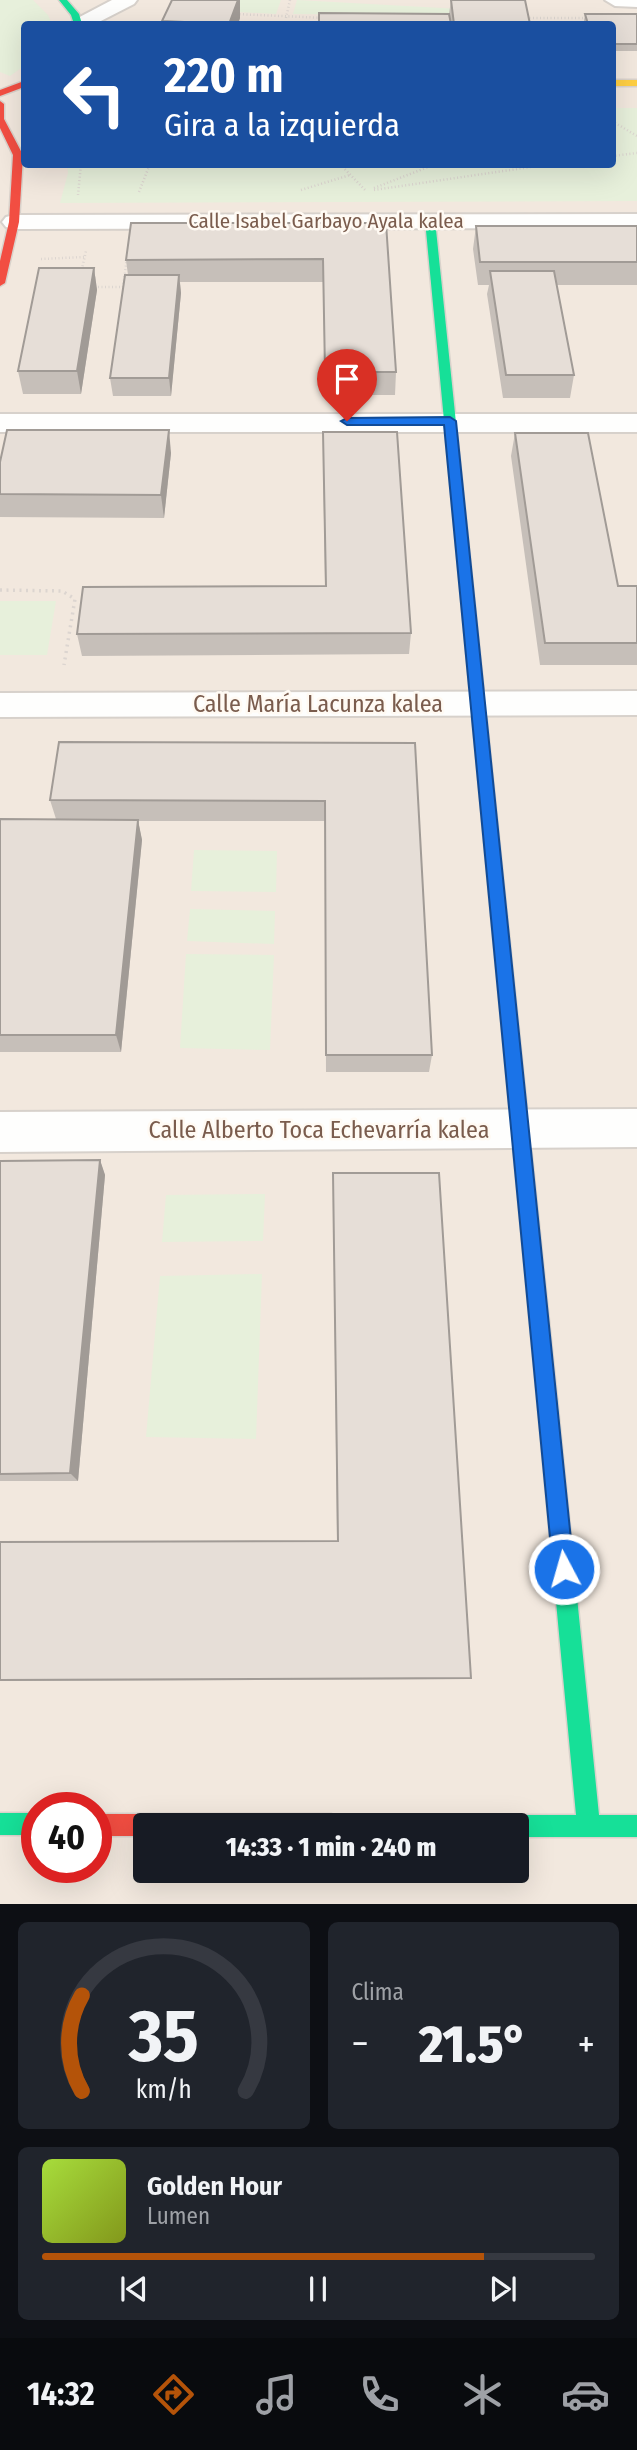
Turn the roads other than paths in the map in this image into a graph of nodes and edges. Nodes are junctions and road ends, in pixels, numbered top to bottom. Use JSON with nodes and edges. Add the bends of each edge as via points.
{"nodes":[{"id":1,"x":63,"y":0,"type":"edge"},
{"id":2,"x":127,"y":0,"type":"edge"},
{"id":3,"x":615,"y":0,"type":"edge"},
{"id":4,"x":637,"y":1,"type":"edge"},
{"id":5,"x":78,"y":21,"type":"edge"},
{"id":6,"x":85,"y":21,"type":"edge"},
{"id":7,"x":616,"y":69,"type":"edge"},
{"id":8,"x":637,"y":69,"type":"edge"},
{"id":9,"x":616,"y":83,"type":"edge"},
{"id":10,"x":637,"y":83,"type":"edge"},
{"id":11,"x":21,"y":85,"type":"edge"},
{"id":12,"x":0,"y":93,"type":"edge"},
{"id":13,"x":0,"y":104,"type":"edge"},
{"id":14,"x":430,"y":220,"type":"junction"},
{"id":15,"x":14,"y":222,"type":"junction"},
{"id":16,"x":637,"y":222,"type":"edge"},
{"id":17,"x":0,"y":283,"type":"edge"},
{"id":18,"x":450,"y":421,"type":"junction"},
{"id":19,"x":0,"y":423,"type":"edge"},
{"id":20,"x":637,"y":423,"type":"edge"},
{"id":21,"x":476,"y":703,"type":"junction"},
{"id":22,"x":637,"y":703,"type":"edge"},
{"id":23,"x":0,"y":705,"type":"edge"},
{"id":24,"x":637,"y":1128,"type":"edge"},
{"id":25,"x":520,"y":1129,"type":"junction"},
{"id":26,"x":0,"y":1132,"type":"edge"},
{"id":27,"x":0,"y":1824,"type":"edge"},
{"id":28,"x":21,"y":1824,"type":"edge"},
{"id":29,"x":112,"y":1825,"type":"edge"},
{"id":30,"x":133,"y":1825,"type":"edge"},
{"id":31,"x":529,"y":1826,"type":"edge"},
{"id":32,"x":589,"y":1826,"type":"junction"},
{"id":33,"x":637,"y":1826,"type":"edge"}],
"edges":[{"from":1,"to":5,"type":"street"},
{"from":2,"to":6,"type":"street"},
{"from":3,"to":4,"type":"street"},
{"from":7,"to":8,"type":"street"},
{"from":9,"to":10,"type":"street"},
{"from":11,"to":12,"type":"street"},
{"from":13,"to":15,"type":"street","via":[[0,119],[18,155]]},
{"from":14,"to":15,"type":"street","name":"Calle Isabel Garbayo Ayala kalea"},
{"from":14,"to":16,"type":"street","name":"Calle Isabel Garbayo Ayala kalea"},
{"from":14,"to":18,"type":"street"},
{"from":15,"to":17,"type":"street"},
{"from":18,"to":19,"type":"street"},
{"from":18,"to":20,"type":"street"},
{"from":18,"to":21,"type":"street"},
{"from":21,"to":22,"type":"street","name":"Calle María Lacunza kalea"},
{"from":21,"to":23,"type":"street","name":"Calle María Lacunza kalea"},
{"from":21,"to":25,"type":"street"},
{"from":24,"to":25,"type":"street","name":"Calle Alberto Toca Echevarría kalea"},
{"from":25,"to":26,"type":"street","name":"Calle Alberto Toca Echevarría kalea"},
{"from":25,"to":32,"type":"street"},
{"from":27,"to":28,"type":"street"},
{"from":29,"to":30,"type":"street"},
{"from":31,"to":32,"type":"street"},
{"from":32,"to":33,"type":"street"}]}
